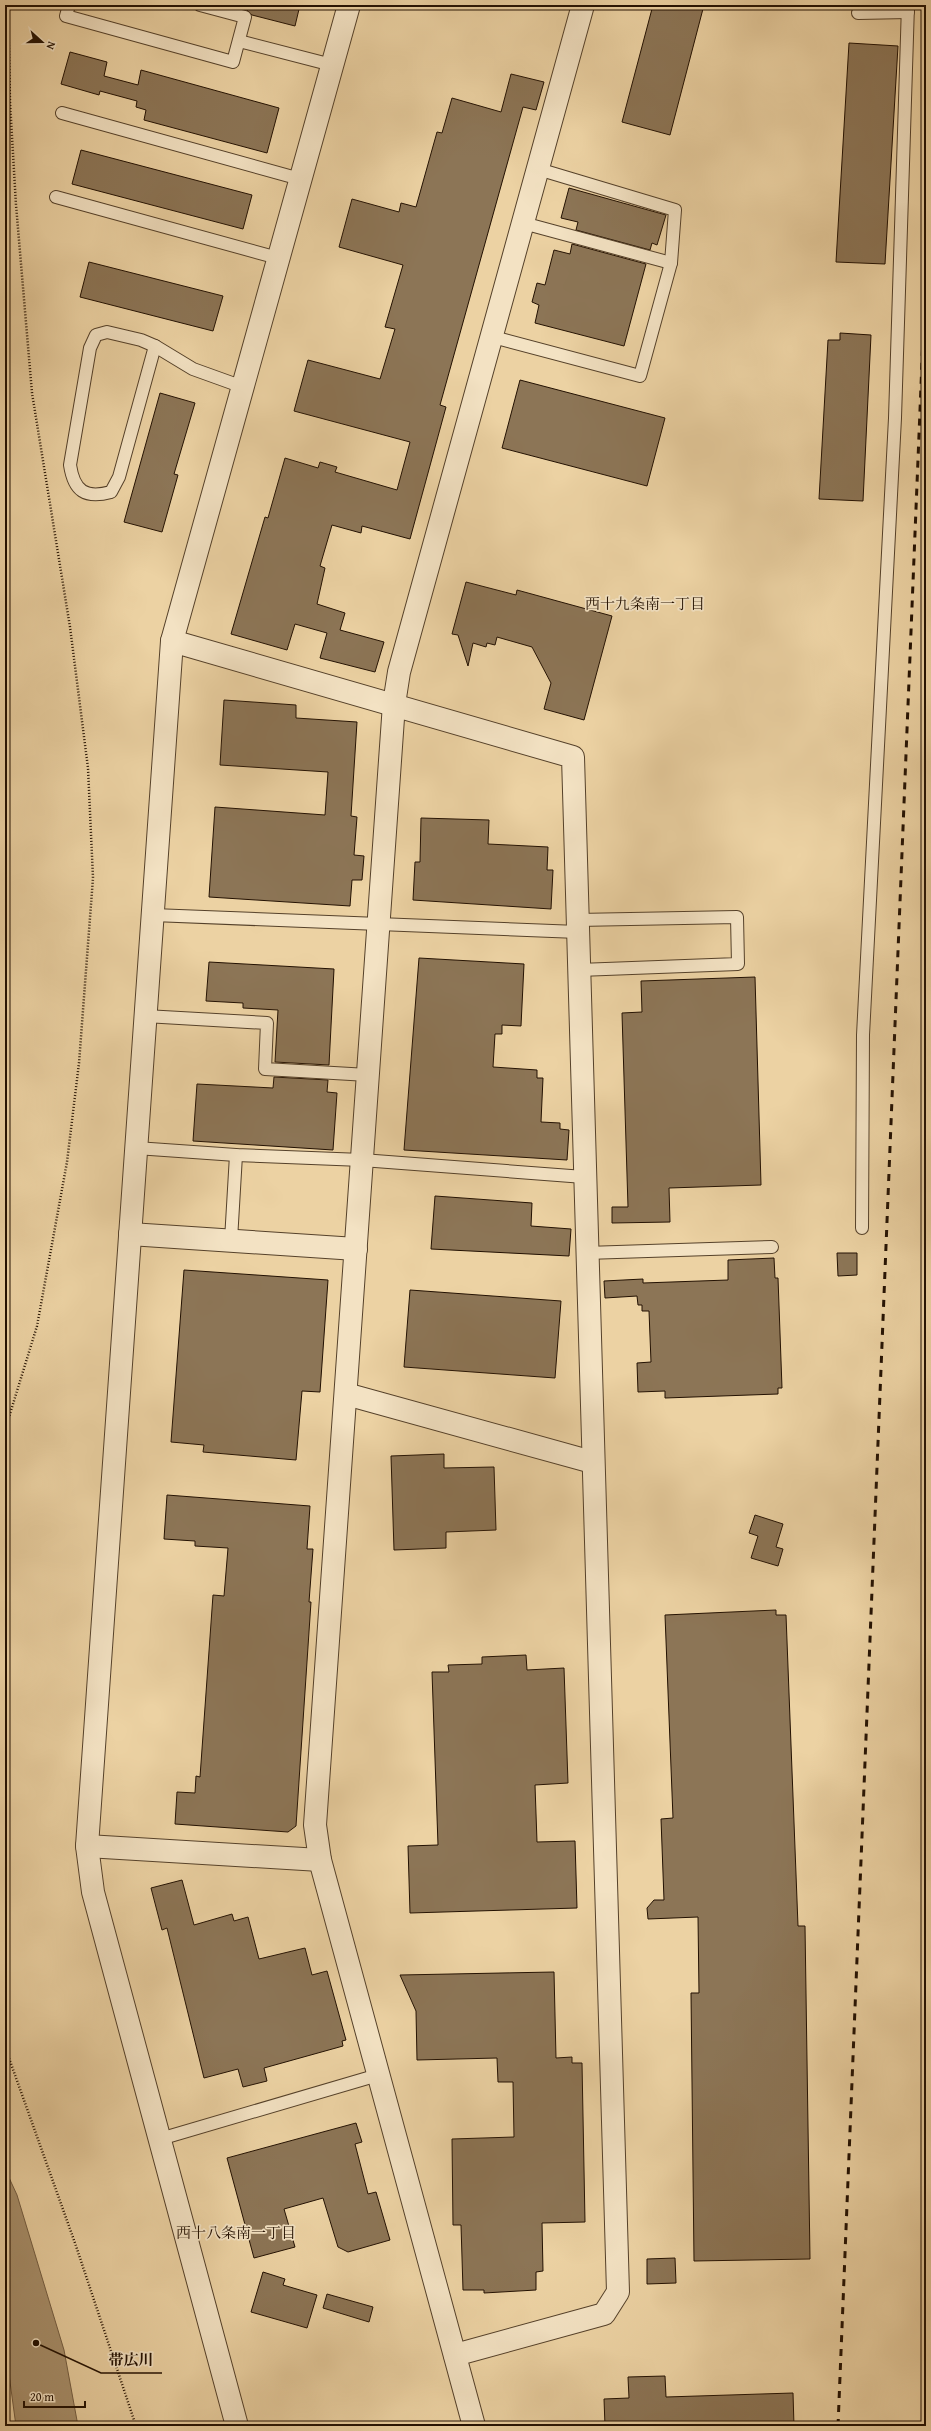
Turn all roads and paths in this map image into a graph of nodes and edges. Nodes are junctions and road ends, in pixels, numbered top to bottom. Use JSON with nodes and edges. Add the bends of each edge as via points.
{"nodes":[{"id":1,"x":8,"y":5,"type":"edge"},
{"id":2,"x":68,"y":5,"type":"edge"},
{"id":3,"x":200,"y":5,"type":"edge"},
{"id":4,"x":349,"y":5,"type":"edge"},
{"id":5,"x":583,"y":5,"type":"edge"},
{"id":6,"x":908,"y":9,"type":"edge"},
{"id":7,"x":858,"y":13,"type":"dead end"},
{"id":8,"x":239,"y":41,"type":"junction"},
{"id":9,"x":332,"y":65,"type":"junction"},
{"id":10,"x":62,"y":114,"type":"dead end"},
{"id":11,"x":538,"y":170,"type":"junction"},
{"id":12,"x":300,"y":179,"type":"junction"},
{"id":13,"x":56,"y":197,"type":"dead end"},
{"id":14,"x":523,"y":223,"type":"junction"},
{"id":15,"x":278,"y":258,"type":"junction"},
{"id":16,"x":671,"y":263,"type":"junction"},
{"id":17,"x":493,"y":337,"type":"junction"},
{"id":18,"x":155,"y":346,"type":"junction"},
{"id":19,"x":243,"y":387,"type":"junction"},
{"id":20,"x":172,"y":642,"type":"junction"},
{"id":21,"x":394,"y":704,"type":"junction"},
{"id":22,"x":152,"y":915,"type":"junction"},
{"id":23,"x":379,"y":924,"type":"junction"},
{"id":24,"x":577,"y":926,"type":"junction"},
{"id":25,"x":579,"y":970,"type":"junction"},
{"id":26,"x":146,"y":1016,"type":"junction"},
{"id":27,"x":368,"y":1075,"type":"junction"},
{"id":28,"x":136,"y":1148,"type":"junction"},
{"id":29,"x":236,"y":1155,"type":"junction"},
{"id":30,"x":362,"y":1160,"type":"junction"},
{"id":31,"x":584,"y":1177,"type":"junction"},
{"id":32,"x":862,"y":1228,"type":"dead end"},
{"id":33,"x":130,"y":1234,"type":"junction"},
{"id":34,"x":231,"y":1240,"type":"junction"},
{"id":35,"x":772,"y":1247,"type":"dead end"},
{"id":36,"x":356,"y":1249,"type":"junction"},
{"id":37,"x":586,"y":1253,"type":"junction"},
{"id":38,"x":346,"y":1394,"type":"junction"},
{"id":39,"x":5,"y":1430,"type":"edge"},
{"id":40,"x":592,"y":1462,"type":"junction"},
{"id":41,"x":87,"y":1846,"type":"junction"},
{"id":42,"x":320,"y":1860,"type":"junction"},
{"id":43,"x":5,"y":2047,"type":"edge"},
{"id":44,"x":378,"y":2075,"type":"junction"},
{"id":45,"x":160,"y":2139,"type":"junction"},
{"id":46,"x":455,"y":2355,"type":"junction"},
{"id":47,"x":136,"y":2426,"type":"edge"},
{"id":48,"x":237,"y":2426,"type":"edge"},
{"id":49,"x":474,"y":2426,"type":"edge"}],
"edges":[{"from":1,"to":39,"type":"path","via":[[15,197],[32,393],[70,627],[86,752],[93,878],[79,1063],[67,1162],[37,1326]]},
{"from":2,"to":8,"type":"lane","via":[[66,16],[233,62]]},
{"from":3,"to":8,"type":"lane","via":[[245,17]]},
{"from":4,"to":9,"type":"street"},
{"from":5,"to":11,"type":"street"},
{"from":6,"to":7,"type":"lane"},
{"from":6,"to":32,"type":"lane","via":[[895,418],[862,1035]]},
{"from":8,"to":9,"type":"lane"},
{"from":9,"to":12,"type":"street"},
{"from":10,"to":12,"type":"lane"},
{"from":11,"to":14,"type":"street"},
{"from":11,"to":16,"type":"lane","via":[[675,210]]},
{"from":12,"to":15,"type":"street"},
{"from":13,"to":15,"type":"lane"},
{"from":14,"to":16,"type":"lane"},
{"from":14,"to":17,"type":"street"},
{"from":15,"to":19,"type":"street"},
{"from":16,"to":17,"type":"lane","via":[[640,376]]},
{"from":17,"to":21,"type":"street","via":[[399,672]]},
{"from":18,"to":18,"type":"lane","via":[[107,332],[96,335],[90,348],[70,465],[73,482],[81,490],[98,495],[111,492],[119,477]]},
{"from":18,"to":19,"type":"lane","via":[[193,369]]},
{"from":19,"to":20,"type":"street"},
{"from":20,"to":21,"type":"street"},
{"from":20,"to":22,"type":"street"},
{"from":21,"to":23,"type":"street"},
{"from":21,"to":24,"type":"street","via":[[573,757]]},
{"from":22,"to":23,"type":"lane"},
{"from":22,"to":26,"type":"street"},
{"from":23,"to":24,"type":"lane"},
{"from":23,"to":27,"type":"street"},
{"from":24,"to":25,"type":"street"},
{"from":24,"to":25,"type":"lane","via":[[737,917],[738,964]]},
{"from":25,"to":31,"type":"street"},
{"from":26,"to":27,"type":"lane","via":[[267,1023],[265,1069]]},
{"from":26,"to":28,"type":"street"},
{"from":27,"to":30,"type":"street"},
{"from":28,"to":29,"type":"lane"},
{"from":28,"to":33,"type":"street"},
{"from":29,"to":30,"type":"lane"},
{"from":29,"to":34,"type":"lane"},
{"from":30,"to":31,"type":"lane"},
{"from":30,"to":36,"type":"street"},
{"from":31,"to":37,"type":"street"},
{"from":33,"to":34,"type":"street"},
{"from":33,"to":41,"type":"street"},
{"from":34,"to":36,"type":"street"},
{"from":35,"to":37,"type":"lane"},
{"from":36,"to":38,"type":"street"},
{"from":37,"to":40,"type":"street"},
{"from":38,"to":40,"type":"street"},
{"from":38,"to":42,"type":"street","via":[[315,1825]]},
{"from":40,"to":46,"type":"street","via":[[618,2292],[604,2314]]},
{"from":41,"to":42,"type":"street"},
{"from":41,"to":45,"type":"street","via":[[93,1892]]},
{"from":42,"to":44,"type":"street"},
{"from":43,"to":47,"type":"path","via":[[75,2243]]},
{"from":44,"to":45,"type":"lane"},
{"from":44,"to":46,"type":"street"},
{"from":45,"to":48,"type":"street"},
{"from":46,"to":49,"type":"street"}]}
